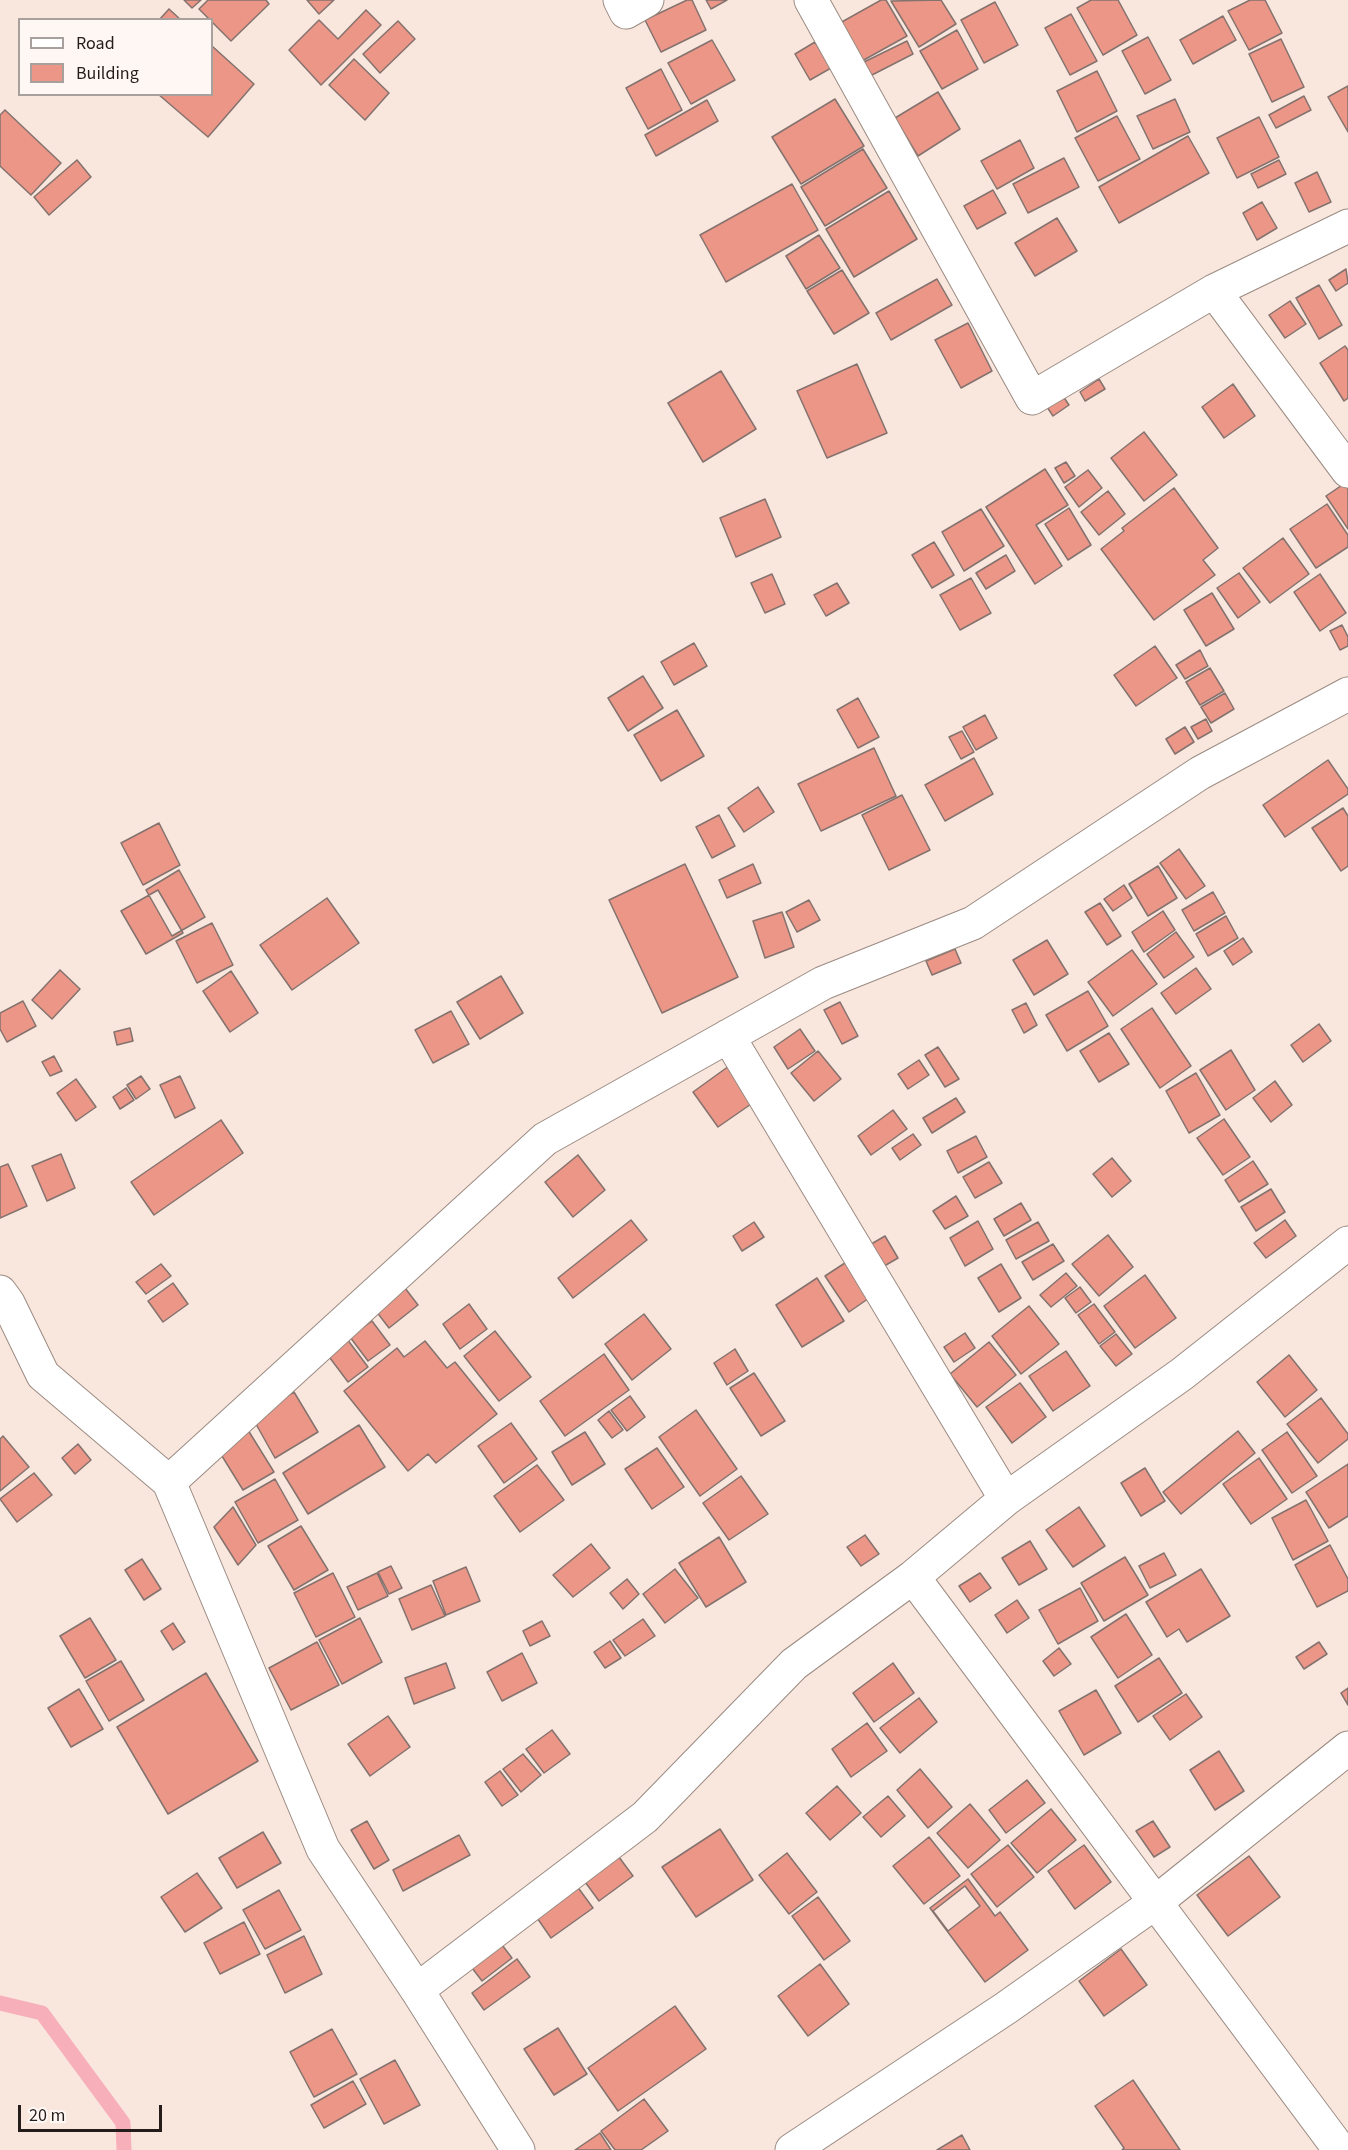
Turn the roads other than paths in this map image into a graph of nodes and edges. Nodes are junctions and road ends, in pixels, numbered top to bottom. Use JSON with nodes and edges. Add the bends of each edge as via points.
{"nodes":[{"id":1,"x":620,"y":0,"type":"edge"},
{"id":2,"x":647,"y":0,"type":"edge"},
{"id":3,"x":811,"y":0,"type":"edge"},
{"id":4,"x":1348,"y":226,"type":"edge"},
{"id":5,"x":1214,"y":291,"type":"junction"},
{"id":6,"x":1348,"y":471,"type":"edge"},
{"id":7,"x":1348,"y":694,"type":"edge"},
{"id":8,"x":728,"y":1036,"type":"junction"},
{"id":9,"x":1348,"y":1244,"type":"edge"},
{"id":10,"x":0,"y":1292,"type":"edge"},
{"id":11,"x":169,"y":1482,"type":"junction"},
{"id":12,"x":1006,"y":1500,"type":"junction"},
{"id":13,"x":913,"y":1577,"type":"junction"},
{"id":14,"x":1348,"y":1748,"type":"edge"},
{"id":15,"x":1156,"y":1902,"type":"junction"},
{"id":16,"x":417,"y":1990,"type":"junction"},
{"id":17,"x":518,"y":2150,"type":"edge"},
{"id":18,"x":792,"y":2150,"type":"edge"},
{"id":19,"x":1340,"y":2150,"type":"edge"}],
"edges":[{"from":1,"to":2,"type":"street","via":[[626,12]]},
{"from":3,"to":5,"type":"street","via":[[1032,398]]},
{"from":4,"to":5,"type":"street"},
{"from":5,"to":6,"type":"street"},
{"from":7,"to":8,"type":"street","via":[[1200,773],[973,923],[823,982]]},
{"from":8,"to":11,"type":"street","via":[[544,1139]]},
{"from":8,"to":12,"type":"street"},
{"from":9,"to":12,"type":"street","via":[[1182,1374]]},
{"from":10,"to":11,"type":"street","via":[[43,1375]]},
{"from":11,"to":16,"type":"street","via":[[323,1849]]},
{"from":12,"to":13,"type":"street"},
{"from":13,"to":15,"type":"street"},
{"from":13,"to":16,"type":"street","via":[[794,1664],[645,1817]]},
{"from":14,"to":15,"type":"street"},
{"from":15,"to":18,"type":"street","via":[[1006,2008]]},
{"from":15,"to":19,"type":"street"},
{"from":16,"to":17,"type":"street"}]}
